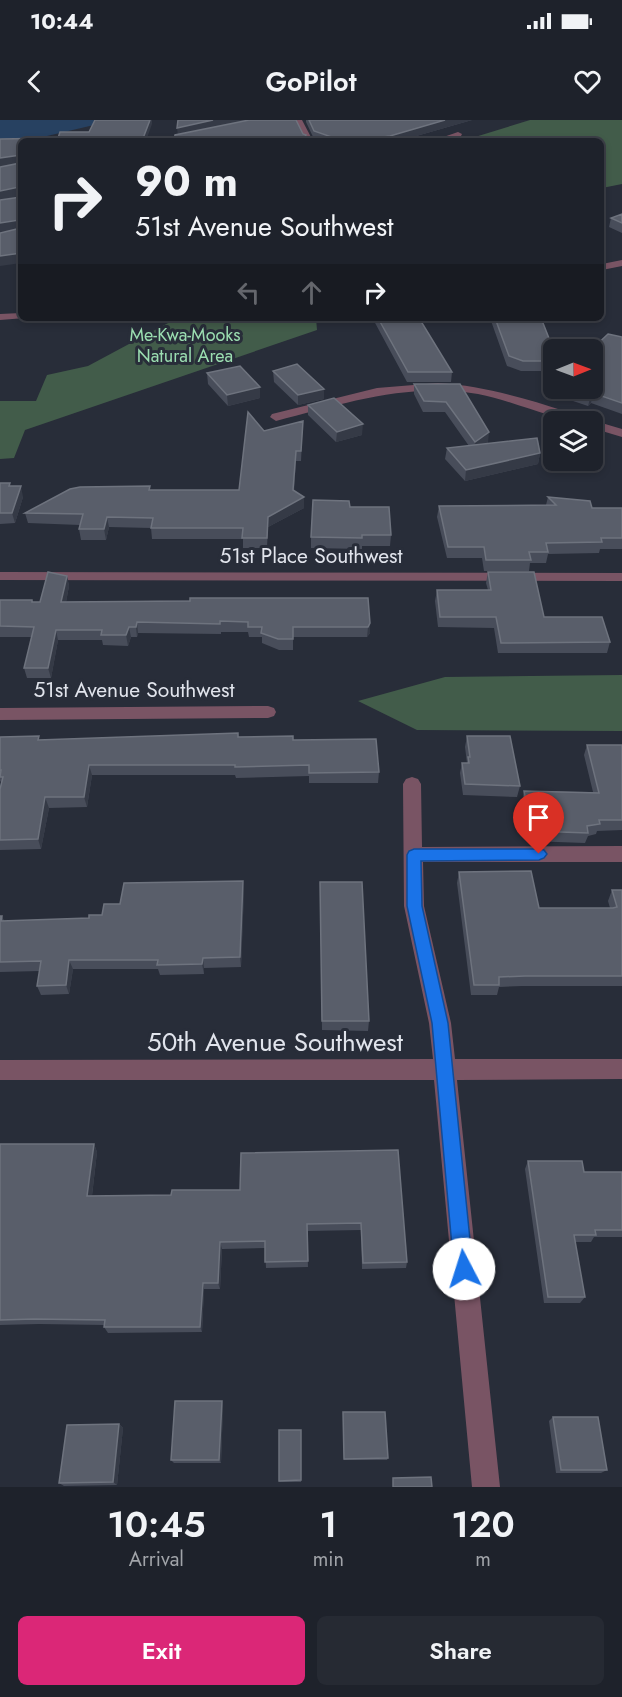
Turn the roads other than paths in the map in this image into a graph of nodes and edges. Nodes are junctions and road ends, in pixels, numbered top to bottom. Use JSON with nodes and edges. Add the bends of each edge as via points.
{"nodes":[{"id":1,"x":298,"y":120,"type":"edge"},
{"id":2,"x":209,"y":133,"type":"edge"},
{"id":3,"x":458,"y":134,"type":"dead end"},
{"id":4,"x":182,"y":138,"type":"edge"},
{"id":5,"x":307,"y":138,"type":"edge"},
{"id":6,"x":445,"y":138,"type":"edge"},
{"id":7,"x":622,"y":263,"type":"edge"},
{"id":8,"x":604,"y":267,"type":"edge"},
{"id":9,"x":18,"y":316,"type":"edge"},
{"id":10,"x":0,"y":317,"type":"edge"},
{"id":11,"x":554,"y":411,"type":"edge"},
{"id":12,"x":276,"y":417,"type":"dead end"},
{"id":13,"x":603,"y":427,"type":"edge"},
{"id":14,"x":622,"y":433,"type":"edge"},
{"id":15,"x":0,"y":576,"type":"edge"},
{"id":16,"x":622,"y":577,"type":"edge"},
{"id":17,"x":268,"y":712,"type":"dead end"},
{"id":18,"x":0,"y":714,"type":"edge"},
{"id":19,"x":412,"y":784,"type":"dead end"},
{"id":20,"x":622,"y":854,"type":"edge"},
{"id":21,"x":414,"y":855,"type":"junction"},
{"id":22,"x":0,"y":1070,"type":"edge"},
{"id":23,"x":622,"y":1070,"type":"edge"},
{"id":24,"x":445,"y":1071,"type":"junction"},
{"id":25,"x":486,"y":1487,"type":"edge"}],
"edges":[{"from":1,"to":5,"type":"street"},
{"from":2,"to":4,"type":"main road"},
{"from":3,"to":6,"type":"street"},
{"from":7,"to":8,"type":"street"},
{"from":9,"to":10,"type":"street"},
{"from":11,"to":12,"type":"street","via":[[512,396],[437,386],[388,390]]},
{"from":13,"to":14,"type":"street"},
{"from":15,"to":16,"type":"street","name":"51st Place Southwest"},
{"from":17,"to":18,"type":"street","name":"51st Avenue Southwest"},
{"from":19,"to":21,"type":"street"},
{"from":20,"to":21,"type":"street"},
{"from":21,"to":24,"type":"street","via":[[414,906],[440,1023]]},
{"from":22,"to":24,"type":"street","name":"50th Avenue Southwest"},
{"from":23,"to":24,"type":"street","name":"50th Avenue Southwest"},
{"from":24,"to":25,"type":"street"}]}
